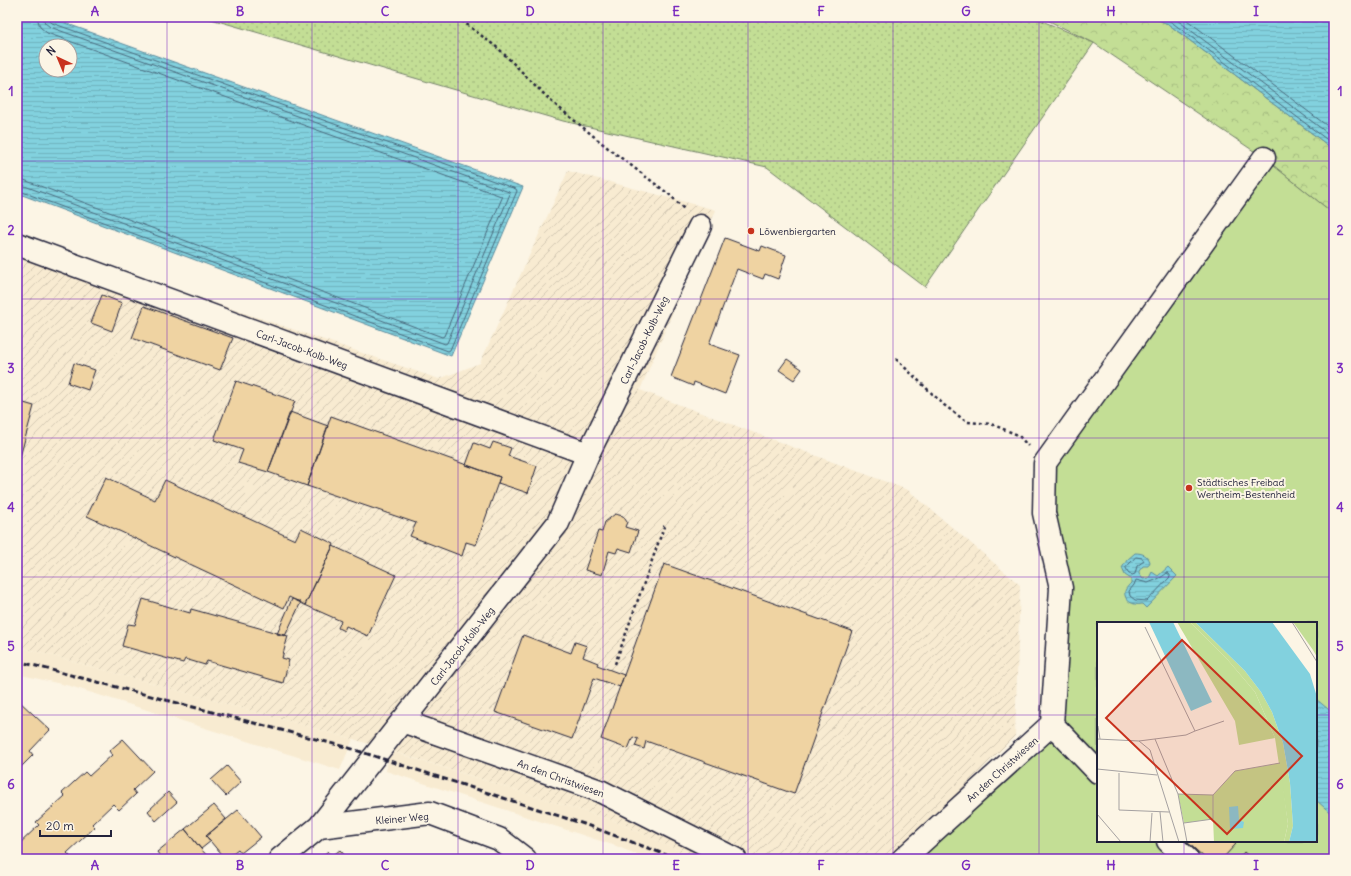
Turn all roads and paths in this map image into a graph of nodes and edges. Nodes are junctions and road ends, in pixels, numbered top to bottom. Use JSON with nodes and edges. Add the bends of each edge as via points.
{"nodes":[{"id":1,"x":457,"y":17,"type":"edge"},
{"id":2,"x":1264,"y":158,"type":"dead end"},
{"id":3,"x":700,"y":226,"type":"joint"},
{"id":4,"x":17,"y":244,"type":"edge"},
{"id":5,"x":896,"y":358,"type":"dead end"},
{"id":6,"x":588,"y":454,"type":"junction"},
{"id":7,"x":1045,"y":463,"type":"junction"},
{"id":8,"x":665,"y":524,"type":"dead end"},
{"id":9,"x":615,"y":664,"type":"dead end"},
{"id":10,"x":402,"y":721,"type":"junction"},
{"id":11,"x":1052,"y":724,"type":"junction"},
{"id":12,"x":1097,"y":771,"type":"edge"},
{"id":13,"x":319,"y":827,"type":"junction"},
{"id":14,"x":1169,"y":842,"type":"edge"},
{"id":15,"x":280,"y":859,"type":"edge"},
{"id":16,"x":525,"y":859,"type":"edge"},
{"id":17,"x":735,"y":859,"type":"edge"},
{"id":18,"x":903,"y":859,"type":"edge"},
{"id":19,"x":1187,"y":859,"type":"edge"}],
"edges":[{"from":1,"to":3,"type":"path","via":[[499,49],[552,102],[670,195]]},
{"from":2,"to":7,"type":"street"},
{"from":3,"to":6,"type":"street","name":"Carl-Jacob-Kolb-Weg"},
{"from":4,"to":6,"type":"street","name":"Carl-Jacob-Kolb-Weg"},
{"from":5,"to":7,"type":"path","via":[[944,405],[962,418],[968,422],[991,424],[1018,434]]},
{"from":6,"to":10,"type":"street","name":"Carl-Jacob-Kolb-Weg","via":[[558,523]]},
{"from":7,"to":11,"type":"street","via":[[1044,513],[1061,588]]},
{"from":8,"to":9,"type":"path"},
{"from":10,"to":13,"type":"street","name":"Carl-Jacob-Kolb-Weg"},
{"from":10,"to":17,"type":"street","name":"An den Christwiesen","via":[[600,791]]},
{"from":11,"to":12,"type":"street"},
{"from":11,"to":18,"type":"street","name":"An den Christwiesen"},
{"from":13,"to":15,"type":"street"},
{"from":13,"to":16,"type":"street","name":"Kleiner Weg","via":[[430,813],[499,839]]},
{"from":14,"to":19,"type":"street"}]}
